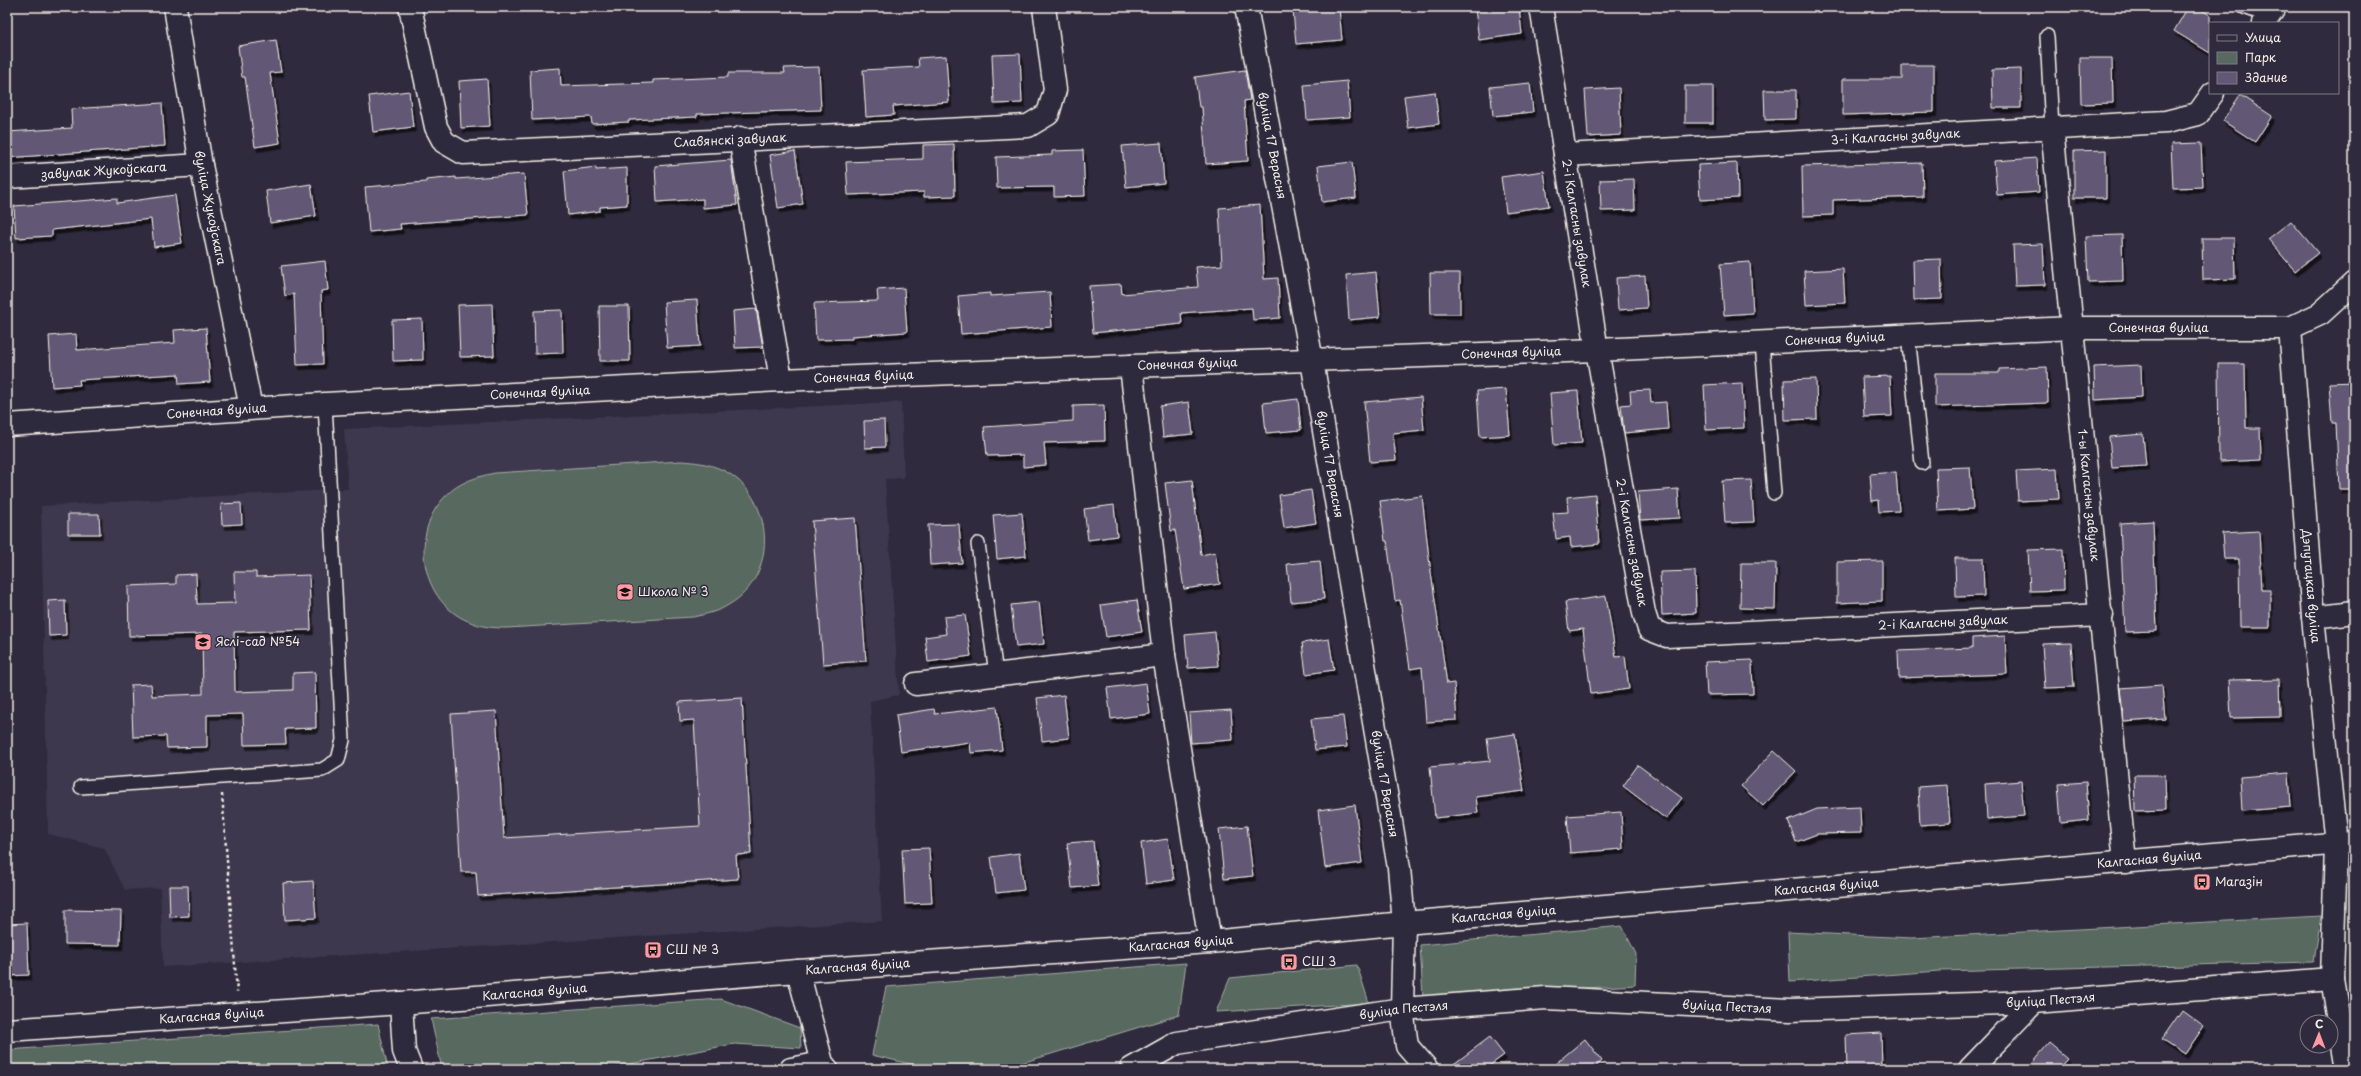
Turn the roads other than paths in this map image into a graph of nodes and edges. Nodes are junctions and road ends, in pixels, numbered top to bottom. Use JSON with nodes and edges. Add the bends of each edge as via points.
{"nodes":[{"id":1,"x":175,"y":7,"type":"edge"},
{"id":2,"x":410,"y":7,"type":"edge"},
{"id":3,"x":1044,"y":7,"type":"edge"},
{"id":4,"x":1246,"y":7,"type":"edge"},
{"id":5,"x":1541,"y":7,"type":"edge"},
{"id":6,"x":2244,"y":7,"type":"edge"},
{"id":7,"x":2269,"y":16,"type":"edge"},
{"id":8,"x":2047,"y":36,"type":"dead end"},
{"id":9,"x":2212,"y":94,"type":"edge"},
{"id":10,"x":2052,"y":128,"type":"junction"},
{"id":11,"x":740,"y":138,"type":"junction"},
{"id":12,"x":1565,"y":155,"type":"junction"},
{"id":13,"x":201,"y":165,"type":"junction"},
{"id":14,"x":7,"y":177,"type":"edge"},
{"id":15,"x":2354,"y":283,"type":"edge"},
{"id":16,"x":2073,"y":328,"type":"junction"},
{"id":17,"x":2290,"y":328,"type":"junction"},
{"id":18,"x":1908,"y":336,"type":"junction"},
{"id":19,"x":1762,"y":343,"type":"junction"},
{"id":20,"x":1597,"y":350,"type":"junction"},
{"id":21,"x":1312,"y":361,"type":"junction"},
{"id":22,"x":1131,"y":366,"type":"junction"},
{"id":23,"x":782,"y":380,"type":"junction"},
{"id":24,"x":325,"y":404,"type":"junction"},
{"id":25,"x":251,"y":408,"type":"junction"},
{"id":26,"x":7,"y":425,"type":"edge"},
{"id":27,"x":1922,"y":463,"type":"dead end"},
{"id":28,"x":1774,"y":493,"type":"dead end"},
{"id":29,"x":978,"y":544,"type":"dead end"},
{"id":30,"x":2354,"y":612,"type":"edge"},
{"id":31,"x":2102,"y":615,"type":"junction"},
{"id":32,"x":2313,"y":617,"type":"junction"},
{"id":33,"x":1164,"y":655,"type":"junction"},
{"id":34,"x":996,"y":674,"type":"junction"},
{"id":35,"x":916,"y":684,"type":"dead end"},
{"id":36,"x":81,"y":787,"type":"dead end"},
{"id":37,"x":2345,"y":843,"type":"edge"},
{"id":38,"x":2125,"y":862,"type":"junction"},
{"id":39,"x":1404,"y":923,"type":"junction"},
{"id":40,"x":1210,"y":942,"type":"junction"},
{"id":41,"x":798,"y":971,"type":"junction"},
{"id":42,"x":2332,"y":979,"type":"junction"},
{"id":43,"x":2034,"y":1002,"type":"junction"},
{"id":44,"x":401,"y":1003,"type":"junction"},
{"id":45,"x":1402,"y":1009,"type":"junction"},
{"id":46,"x":7,"y":1030,"type":"edge"},
{"id":47,"x":824,"y":1066,"type":"edge"},
{"id":48,"x":412,"y":1069,"type":"edge"},
{"id":49,"x":791,"y":1069,"type":"edge"},
{"id":50,"x":1131,"y":1069,"type":"edge"},
{"id":51,"x":1427,"y":1069,"type":"edge"},
{"id":52,"x":1970,"y":1069,"type":"edge"},
{"id":53,"x":2347,"y":1069,"type":"edge"}],
"edges":[{"from":1,"to":13,"type":"street","name":"вуліца Жукоўскага"},
{"from":2,"to":11,"type":"street","name":"Славянскі завулак","via":[[436,127],[444,142],[463,153]]},
{"from":3,"to":11,"type":"street","name":"Славянскі завулак","via":[[1055,90],[1048,114],[1028,126]]},
{"from":4,"to":21,"type":"street","name":"вуліца 17 Верасня"},
{"from":5,"to":12,"type":"street","name":"2-і Калгасны завулак"},
{"from":6,"to":7,"type":"lane"},
{"from":8,"to":10,"type":"lane"},
{"from":9,"to":10,"type":"street","name":"3-і Калгасны завулак","via":[[2198,114],[2166,122]]},
{"from":10,"to":12,"type":"street","name":"3-і Калгасны завулак"},
{"from":10,"to":16,"type":"street","name":"1-ы Калгасны завулак"},
{"from":11,"to":23,"type":"street"},
{"from":12,"to":20,"type":"street","name":"2-і Калгасны завулак"},
{"from":13,"to":14,"type":"street","name":"завулак Жукоўскага"},
{"from":13,"to":25,"type":"street","name":"вуліца Жукоўскага"},
{"from":15,"to":17,"type":"street","name":"Сонечная вуліца","via":[[2320,314]]},
{"from":16,"to":17,"type":"street","name":"Сонечная вуліца"},
{"from":16,"to":18,"type":"street","name":"Сонечная вуліца"},
{"from":16,"to":31,"type":"street","name":"1-ы Калгасны завулак"},
{"from":17,"to":32,"type":"street","name":"Дэпутацкая вуліца"},
{"from":18,"to":19,"type":"street","name":"Сонечная вуліца"},
{"from":18,"to":27,"type":"lane"},
{"from":19,"to":20,"type":"street","name":"Сонечная вуліца"},
{"from":19,"to":28,"type":"lane"},
{"from":20,"to":21,"type":"street","name":"Сонечная вуліца"},
{"from":20,"to":31,"type":"street","name":"2-і Калгасны завулак","via":[[1649,629],[1667,636]]},
{"from":21,"to":22,"type":"street","name":"Сонечная вуліца"},
{"from":21,"to":39,"type":"street","name":"вуліца 17 Верасня","via":[[1399,868]]},
{"from":22,"to":23,"type":"street","name":"Сонечная вуліца"},
{"from":22,"to":33,"type":"street"},
{"from":23,"to":24,"type":"street","name":"Сонечная вуліца"},
{"from":24,"to":25,"type":"street","name":"Сонечная вуліца"},
{"from":24,"to":36,"type":"lane","via":[[343,740],[338,760],[322,770]]},
{"from":25,"to":26,"type":"street","name":"Сонечная вуліца"},
{"from":29,"to":34,"type":"lane"},
{"from":30,"to":32,"type":"street"},
{"from":31,"to":38,"type":"street","name":"1-ы Калгасны завулак"},
{"from":32,"to":37,"type":"street","name":"Дэпутацкая вуліца"},
{"from":33,"to":34,"type":"street"},
{"from":33,"to":40,"type":"street"},
{"from":34,"to":35,"type":"street"},
{"from":37,"to":38,"type":"street","name":"Калгасная вуліца"},
{"from":37,"to":42,"type":"street","name":"Дэпутацкая вуліца"},
{"from":38,"to":39,"type":"street","name":"Калгасная вуліца"},
{"from":39,"to":40,"type":"street","name":"Калгасная вуліца"},
{"from":39,"to":45,"type":"street","name":"вуліца 17 Верасня"},
{"from":40,"to":41,"type":"street","name":"Калгасная вуліца"},
{"from":41,"to":44,"type":"street","name":"Калгасная вуліца"},
{"from":41,"to":47,"type":"street"},
{"from":42,"to":43,"type":"street","name":"вуліца Пестэля"},
{"from":42,"to":53,"type":"street","name":"Дэпутацкая вуліца"},
{"from":43,"to":45,"type":"street","name":"вуліца Пестэля","via":[[1790,1010],[1546,998]]},
{"from":43,"to":52,"type":"street"},
{"from":44,"to":46,"type":"street","name":"Калгасная вуліца"},
{"from":44,"to":48,"type":"street","via":[[404,1051]]},
{"from":45,"to":50,"type":"street","name":"вуліца Пестэля","via":[[1177,1043]]},
{"from":45,"to":51,"type":"street","name":"вуліца 17 Верасня","via":[[1407,1046]]},
{"from":47,"to":49,"type":"street"}]}
